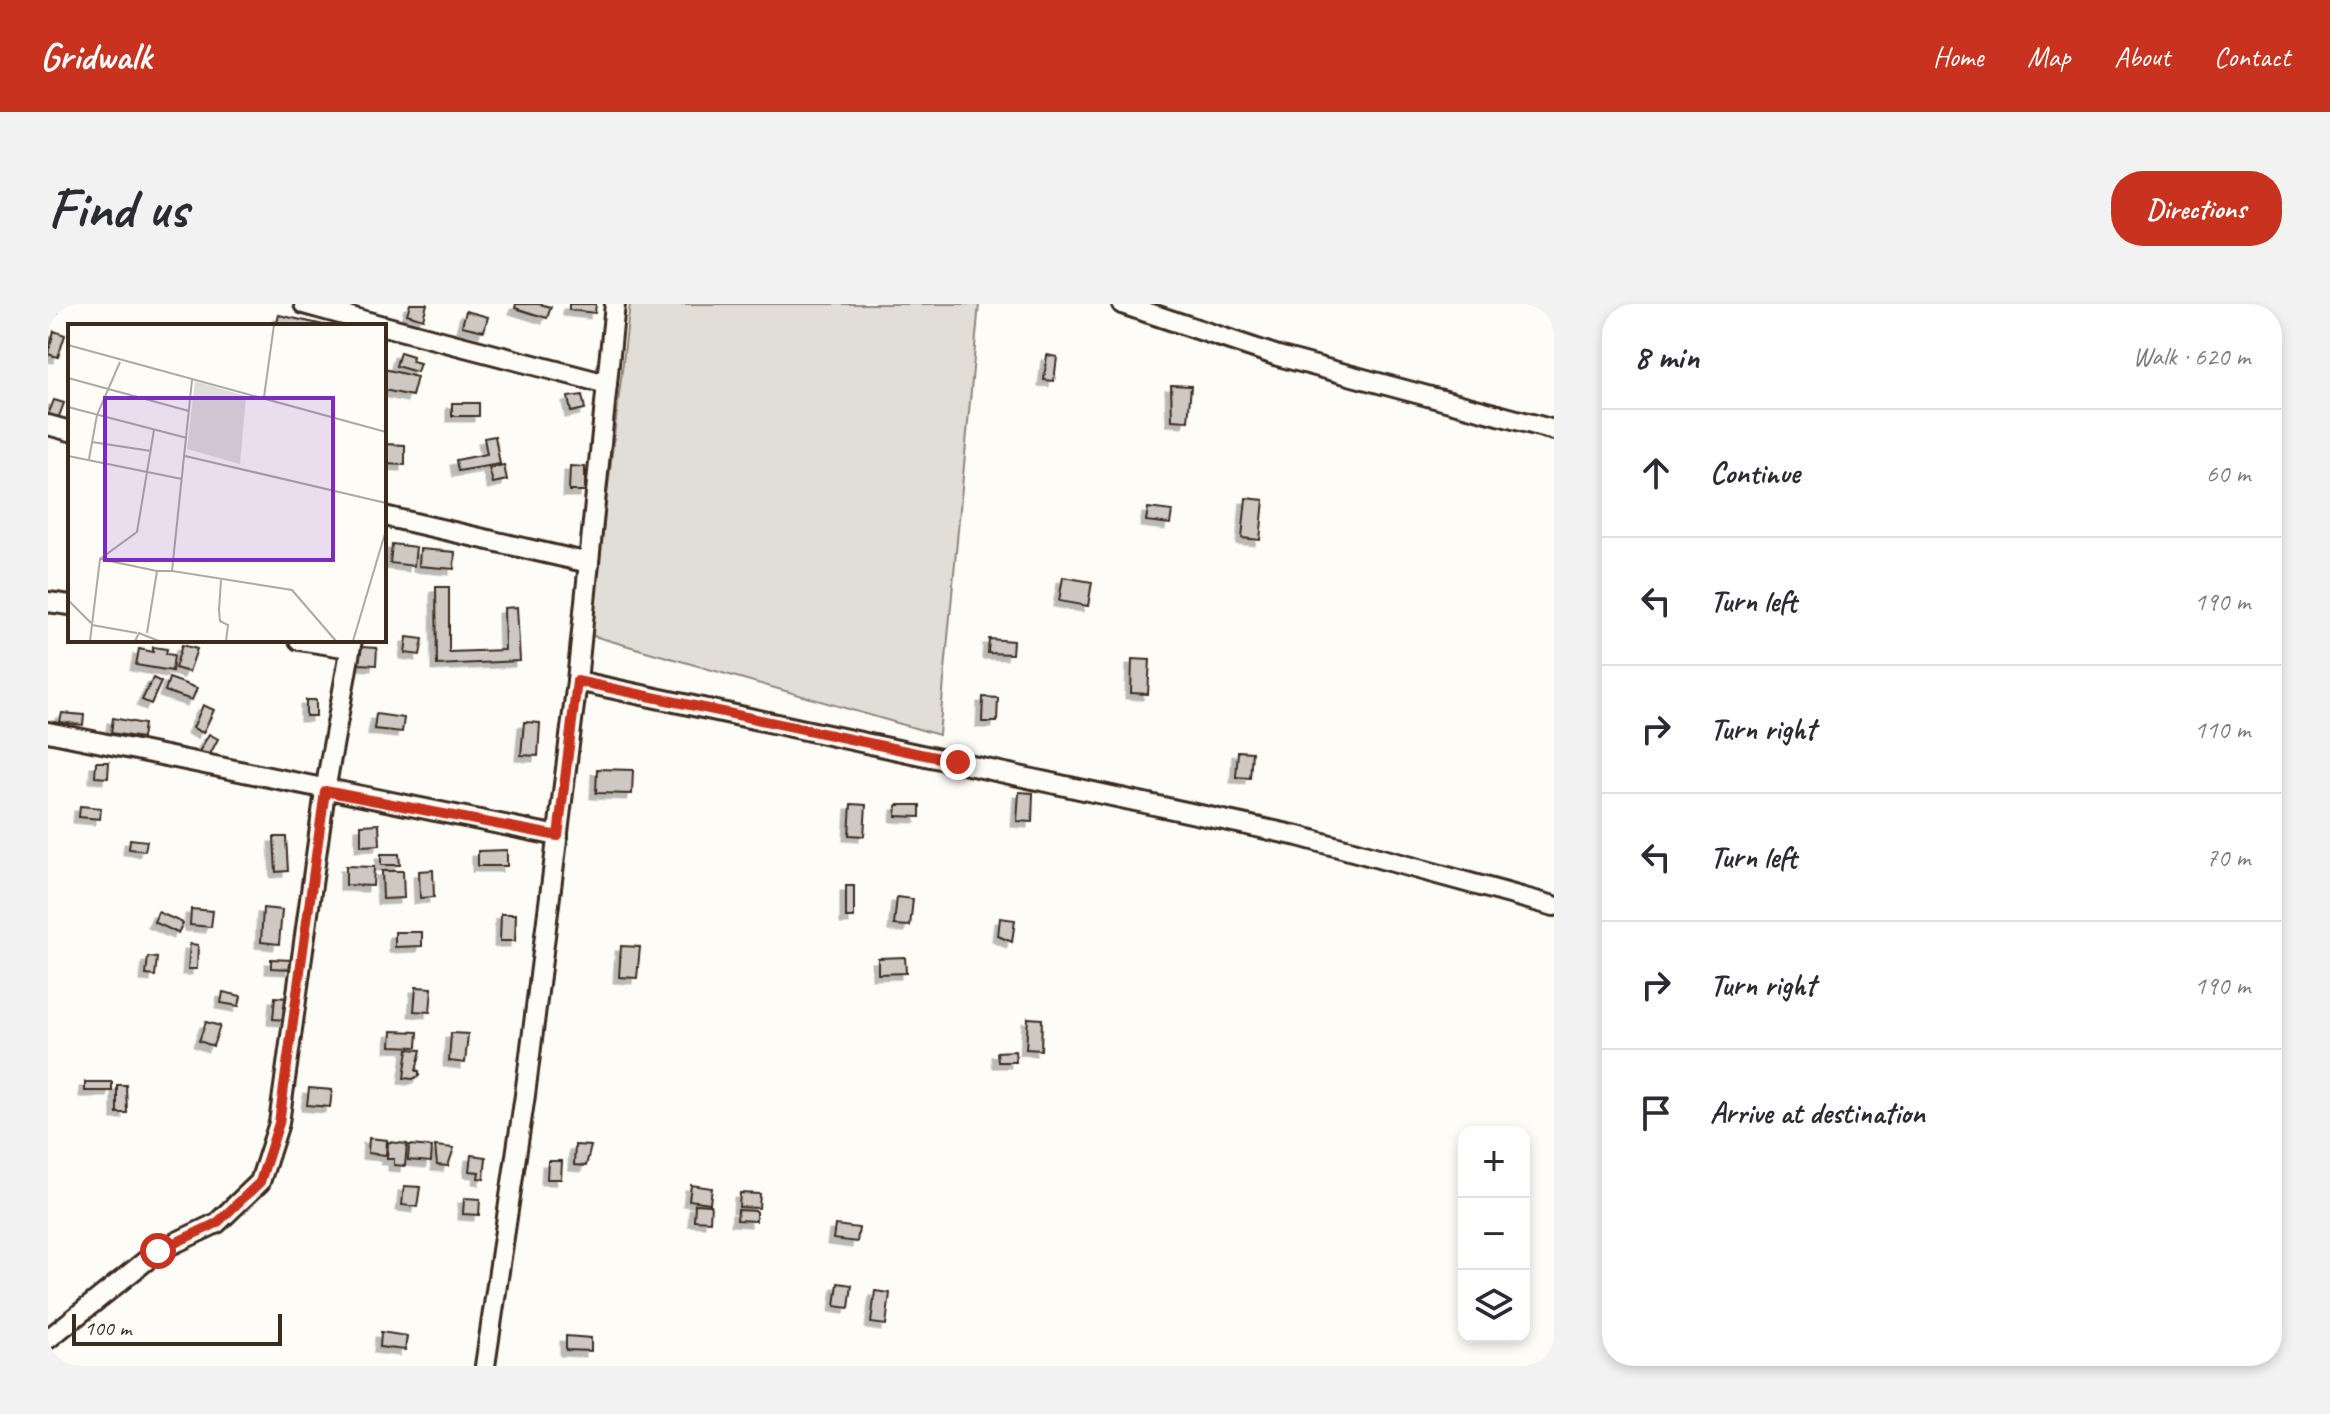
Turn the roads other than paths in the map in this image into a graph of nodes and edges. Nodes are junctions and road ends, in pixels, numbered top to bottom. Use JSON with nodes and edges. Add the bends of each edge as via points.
{"nodes":[{"id":1,"x":304,"y":304,"type":"edge"},
{"id":2,"x":615,"y":304,"type":"edge"},
{"id":3,"x":1122,"y":304,"type":"edge"},
{"id":4,"x":377,"y":324,"type":"edge"},
{"id":5,"x":386,"y":327,"type":"edge"},
{"id":6,"x":607,"y":384,"type":"junction"},
{"id":7,"x":48,"y":425,"type":"edge"},
{"id":8,"x":68,"y":430,"type":"edge"},
{"id":9,"x":1554,"y":430,"type":"edge"},
{"id":10,"x":386,"y":516,"type":"edge"},
{"id":11,"x":589,"y":563,"type":"junction"},
{"id":12,"x":48,"y":602,"type":"edge"},
{"id":13,"x":68,"y":605,"type":"edge"},
{"id":14,"x":325,"y":642,"type":"edge"},
{"id":15,"x":351,"y":644,"type":"edge"},
{"id":16,"x":577,"y":681,"type":"junction"},
{"id":17,"x":48,"y":732,"type":"edge"},
{"id":18,"x":325,"y":791,"type":"junction"},
{"id":19,"x":558,"y":836,"type":"junction"},
{"id":20,"x":1554,"y":906,"type":"edge"},
{"id":21,"x":48,"y":1339,"type":"edge"},
{"id":22,"x":485,"y":1366,"type":"edge"}],
"edges":[{"from":1,"to":4,"type":"street"},
{"from":2,"to":6,"type":"street"},
{"from":3,"to":9,"type":"street","via":[[1278,356]]},
{"from":5,"to":6,"type":"street"},
{"from":6,"to":11,"type":"street"},
{"from":7,"to":8,"type":"street"},
{"from":10,"to":11,"type":"street"},
{"from":11,"to":16,"type":"street"},
{"from":12,"to":13,"type":"street"},
{"from":14,"to":15,"type":"street"},
{"from":15,"to":18,"type":"street"},
{"from":16,"to":19,"type":"street"},
{"from":16,"to":20,"type":"street","via":[[1298,836]]},
{"from":17,"to":18,"type":"street"},
{"from":18,"to":19,"type":"street"},
{"from":18,"to":21,"type":"street","via":[[279,1123],[260,1182],[217,1223],[158,1251]]},
{"from":19,"to":22,"type":"street"}]}
